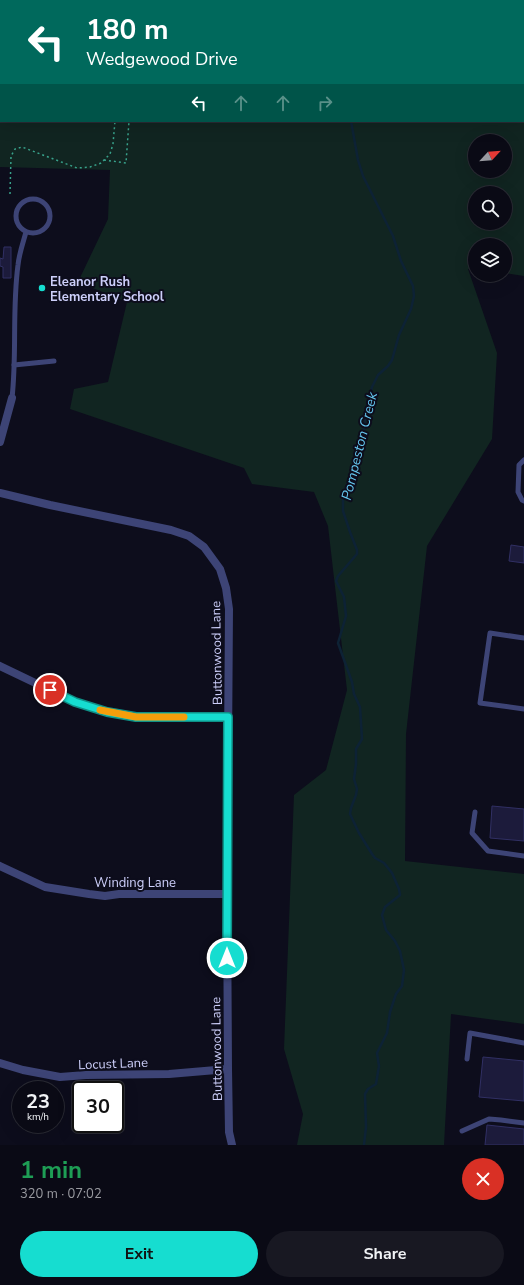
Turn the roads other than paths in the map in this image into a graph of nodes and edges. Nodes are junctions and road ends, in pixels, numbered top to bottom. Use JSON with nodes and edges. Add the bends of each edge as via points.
{"nodes":[{"id":1,"x":26,"y":232,"type":"junction"},
{"id":2,"x":54,"y":361,"type":"dead end"},
{"id":3,"x":14,"y":365,"type":"junction"},
{"id":4,"x":12,"y":398,"type":"joint"},
{"id":5,"x":0,"y":442,"type":"edge"},
{"id":6,"x":524,"y":460,"type":"edge"},
{"id":7,"x":0,"y":493,"type":"edge"},
{"id":8,"x":524,"y":501,"type":"edge"},
{"id":9,"x":524,"y":638,"type":"edge"},
{"id":10,"x":0,"y":666,"type":"edge"},
{"id":11,"x":524,"y":709,"type":"edge"},
{"id":12,"x":228,"y":717,"type":"junction"},
{"id":13,"x":475,"y":812,"type":"dead end"},
{"id":14,"x":524,"y":856,"type":"edge"},
{"id":15,"x":0,"y":866,"type":"edge"},
{"id":16,"x":227,"y":894,"type":"junction"},
{"id":17,"x":524,"y":1043,"type":"edge"},
{"id":18,"x":467,"y":1059,"type":"dead end"},
{"id":19,"x":0,"y":1062,"type":"edge"},
{"id":20,"x":228,"y":1069,"type":"junction"},
{"id":21,"x":524,"y":1123,"type":"edge"},
{"id":22,"x":462,"y":1131,"type":"dead end"},
{"id":23,"x":232,"y":1145,"type":"edge"}],
"edges":[{"from":1,"to":1,"type":"lane","via":[[37,234],[49,223],[50,211],[37,199],[26,200],[17,208],[17,225]]},
{"from":1,"to":3,"type":"lane","via":[[18,264]]},
{"from":2,"to":3,"type":"lane"},
{"from":3,"to":4,"type":"lane"},
{"from":4,"to":5,"type":"street"},
{"from":6,"to":8,"type":"lane","via":[[519,465],[518,492]]},
{"from":7,"to":12,"type":"street","name":"Buttonwood Lane","via":[[171,530],[189,536],[204,547],[220,569],[229,609]]},
{"from":9,"to":11,"type":"lane","via":[[490,633],[480,703]]},
{"from":10,"to":12,"type":"street","via":[[75,702],[107,712],[136,717]]},
{"from":12,"to":16,"type":"street","name":"Buttonwood Lane"},
{"from":13,"to":14,"type":"lane","via":[[472,833],[488,851]]},
{"from":15,"to":16,"type":"street","name":"Winding Lane","via":[[45,886],[105,896]]},
{"from":16,"to":20,"type":"street","name":"Buttonwood Lane"},
{"from":17,"to":18,"type":"lane","via":[[470,1033]]},
{"from":19,"to":20,"type":"street","name":"Locust Lane","via":[[23,1070],[60,1077],[169,1074]]},
{"from":20,"to":23,"type":"street","name":"Buttonwood Lane","via":[[229,1132]]},
{"from":21,"to":22,"type":"lane","via":[[489,1119]]}]}
